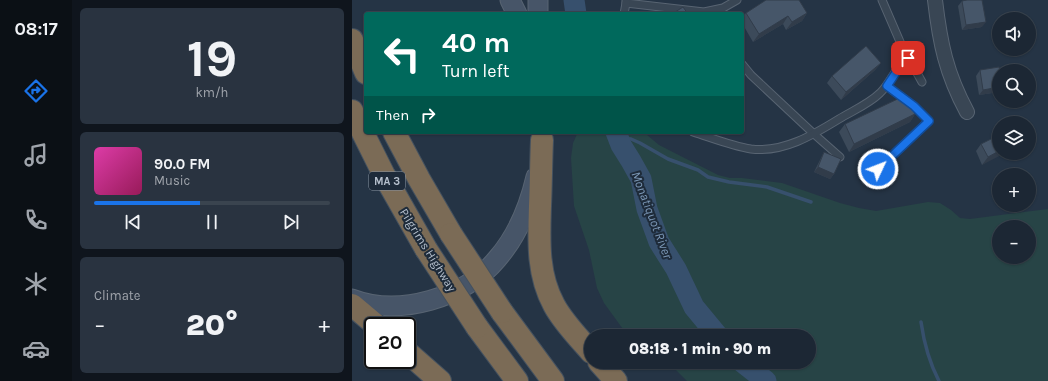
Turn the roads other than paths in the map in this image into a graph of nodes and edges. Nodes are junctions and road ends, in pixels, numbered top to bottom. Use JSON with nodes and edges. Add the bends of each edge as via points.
{"nodes":[{"id":1,"x":510,"y":0,"type":"edge"},
{"id":2,"x":538,"y":0,"type":"edge"},
{"id":3,"x":737,"y":0,"type":"edge"},
{"id":4,"x":882,"y":0,"type":"edge"},
{"id":5,"x":935,"y":0,"type":"edge"},
{"id":6,"x":626,"y":1,"type":"edge"},
{"id":7,"x":516,"y":12,"type":"edge"},
{"id":8,"x":538,"y":12,"type":"edge"},
{"id":9,"x":624,"y":12,"type":"edge"},
{"id":10,"x":717,"y":12,"type":"edge"},
{"id":11,"x":352,"y":40,"type":"edge"},
{"id":12,"x":908,"y":58,"type":"junction"},
{"id":13,"x":744,"y":67,"type":"edge"},
{"id":14,"x":364,"y":68,"type":"edge"},
{"id":15,"x":922,"y":82,"type":"dead end"},
{"id":16,"x":887,"y":86,"type":"junction"},
{"id":17,"x":352,"y":111,"type":"edge"},
{"id":18,"x":966,"y":112,"type":"dead end"},
{"id":19,"x":395,"y":134,"type":"edge"},
{"id":20,"x":708,"y":134,"type":"edge"},
{"id":21,"x":814,"y":134,"type":"junction"},
{"id":22,"x":542,"y":136,"type":"edge"},
{"id":23,"x":840,"y":157,"type":"edge"},
{"id":24,"x":878,"y":169,"type":"dead end"},
{"id":25,"x":352,"y":299,"type":"edge"},
{"id":26,"x":352,"y":305,"type":"edge"},
{"id":27,"x":366,"y":317,"type":"edge"},
{"id":28,"x":584,"y":344,"type":"edge"},
{"id":29,"x":416,"y":360,"type":"edge"},
{"id":30,"x":605,"y":369,"type":"edge"},
{"id":31,"x":440,"y":381,"type":"edge"},
{"id":32,"x":517,"y":381,"type":"edge"},
{"id":33,"x":553,"y":381,"type":"edge"},
{"id":34,"x":616,"y":381,"type":"edge"}],
"edges":[{"from":1,"to":7,"type":"main road"},
{"from":2,"to":8,"type":"main road"},
{"from":3,"to":10,"type":"lane"},
{"from":4,"to":12,"type":"lane"},
{"from":5,"to":18,"type":"street","via":[[940,40],[948,72]]},
{"from":6,"to":9,"type":"lane"},
{"from":6,"to":10,"type":"lane","via":[[698,12]]},
{"from":11,"to":14,"type":"highway"},
{"from":12,"to":15,"type":"lane"},
{"from":12,"to":16,"type":"lane"},
{"from":13,"to":21,"type":"lane"},
{"from":16,"to":21,"type":"lane","via":[[878,95]]},
{"from":16,"to":24,"type":"lane","via":[[929,121]]},
{"from":17,"to":32,"type":"highway","name":"Pilgrims Highway","number":"MA 3","bridge":true,"via":[[387,182],[426,249],[477,327]]},
{"from":19,"to":33,"type":"highway","number":"MA 3","bridge":true,"via":[[451,234],[502,312]]},
{"from":20,"to":21,"type":"lane","via":[[744,148],[763,149],[794,143]]},
{"from":21,"to":23,"type":"lane"},
{"from":22,"to":25,"type":"main road","via":[[538,171],[524,214],[512,239],[486,270],[465,285],[426,302],[384,306]]},
{"from":22,"to":28,"type":"highway","via":[[539,239],[542,269],[549,296],[563,319]]},
{"from":26,"to":27,"type":"highway"},
{"from":29,"to":31,"type":"highway"},
{"from":30,"to":34,"type":"highway"}]}
